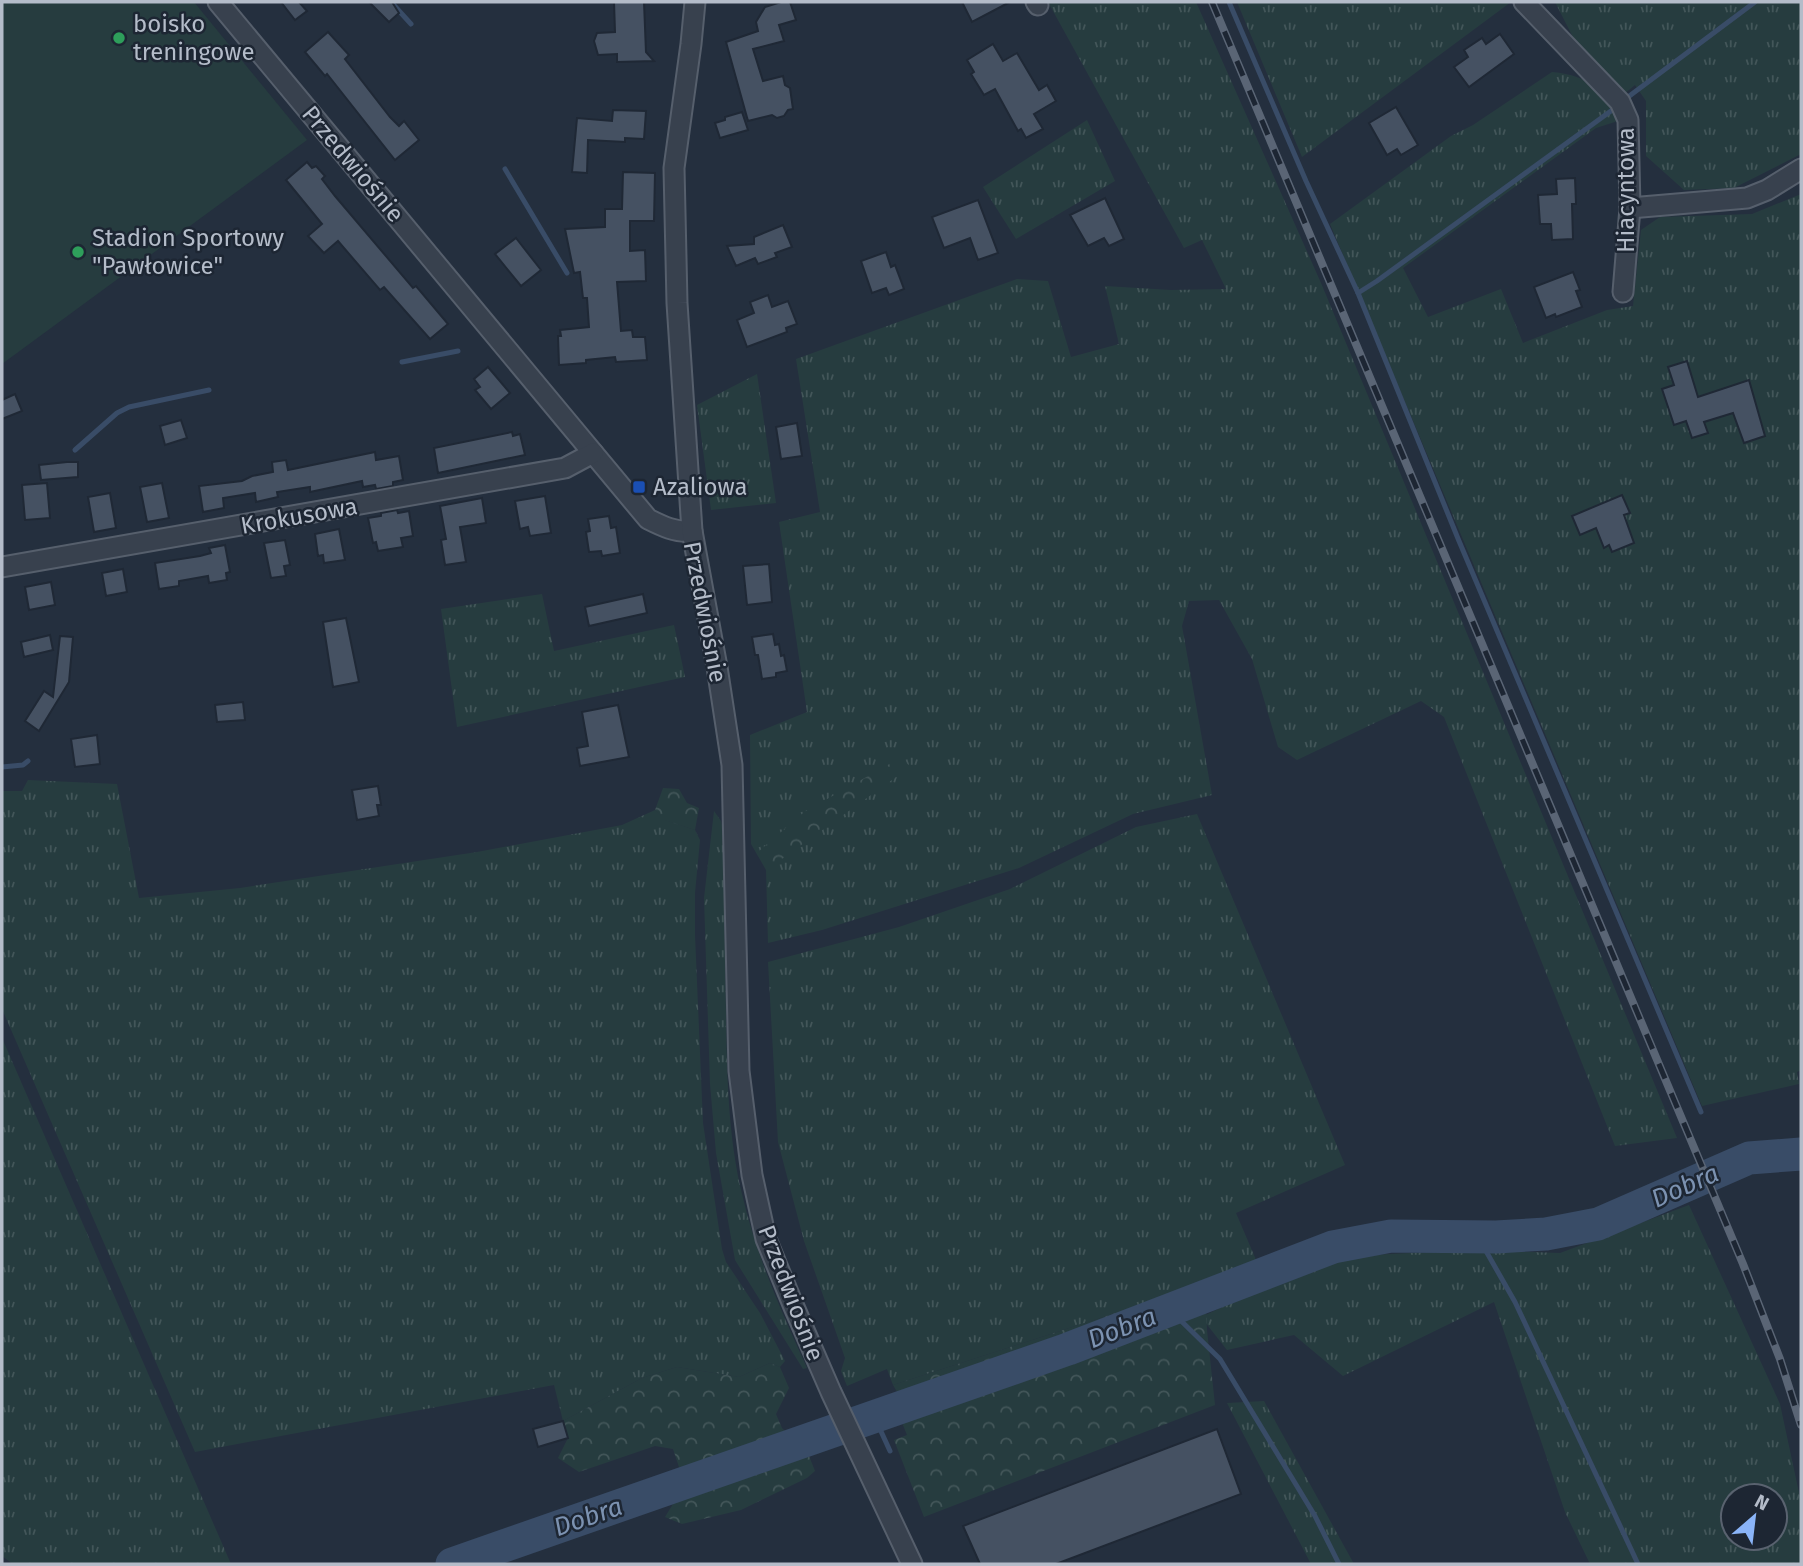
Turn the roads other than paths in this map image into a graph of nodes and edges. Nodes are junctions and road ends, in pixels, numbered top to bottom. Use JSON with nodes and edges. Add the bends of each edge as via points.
{"nodes":[{"id":1,"x":218,"y":2,"type":"edge"},
{"id":2,"x":695,"y":2,"type":"edge"},
{"id":3,"x":1524,"y":2,"type":"edge"},
{"id":4,"x":1801,"y":169,"type":"edge"},
{"id":5,"x":1630,"y":208,"type":"junction"},
{"id":6,"x":1623,"y":292,"type":"dead end"},
{"id":7,"x":593,"y":453,"type":"junction"},
{"id":8,"x":692,"y":531,"type":"junction"},
{"id":9,"x":2,"y":567,"type":"edge"},
{"id":10,"x":912,"y":1564,"type":"edge"}],
"edges":[{"from":1,"to":7,"type":"street","name":"Przedwiośnie"},
{"from":2,"to":8,"type":"street","via":[[674,168],[678,329]]},
{"from":3,"to":5,"type":"street","name":"Hiacyntowa","via":[[1620,102],[1628,120]]},
{"from":4,"to":5,"type":"street","via":[[1747,198]]},
{"from":5,"to":6,"type":"street","name":"Hiacyntowa"},
{"from":7,"to":8,"type":"street","name":"Przedwiośnie","via":[[648,519]]},
{"from":7,"to":9,"type":"street","name":"Krokusowa","via":[[565,468]]},
{"from":8,"to":10,"type":"street","name":"Przedwiośnie","via":[[730,741],[739,1071],[752,1175],[766,1239]]}]}
